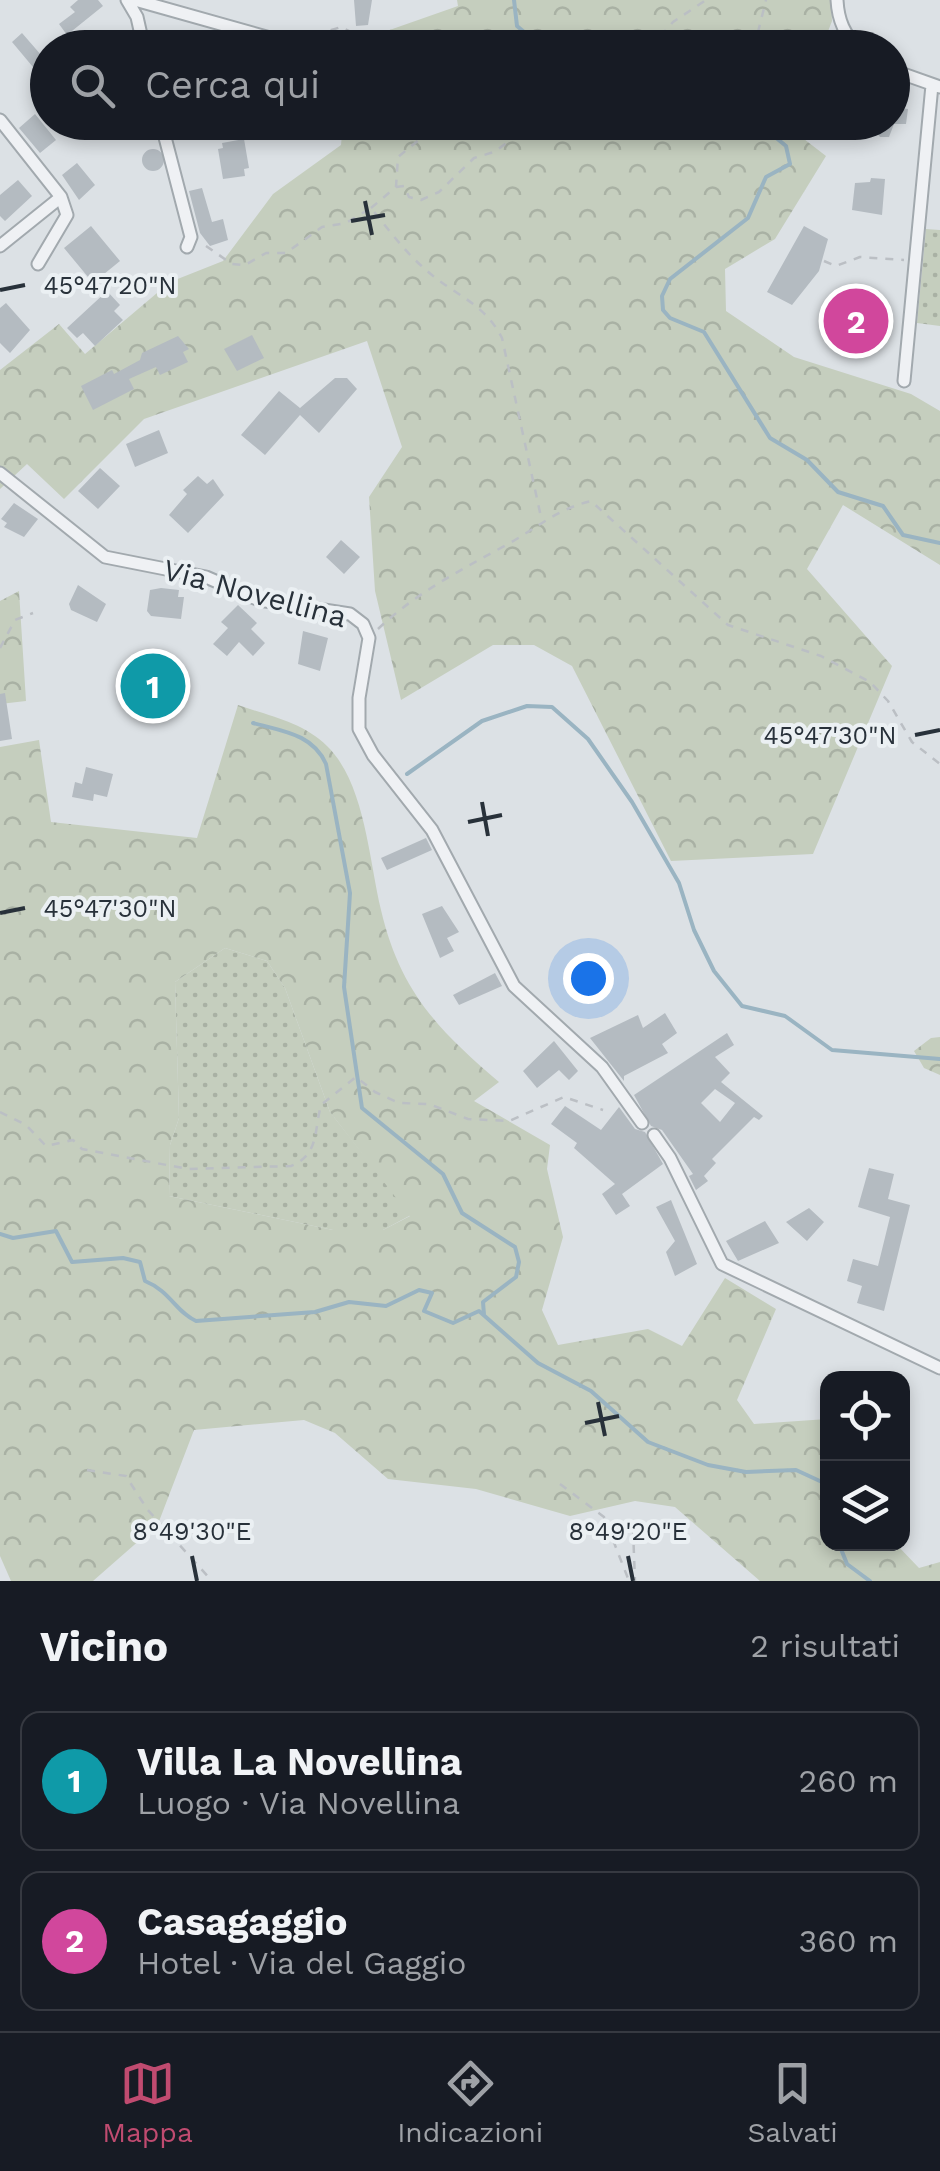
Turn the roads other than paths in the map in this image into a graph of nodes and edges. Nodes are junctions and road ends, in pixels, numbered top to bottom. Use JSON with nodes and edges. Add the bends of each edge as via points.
{"nodes":[{"id":1,"x":127,"y":0,"type":"edge"},
{"id":2,"x":135,"y":0,"type":"edge"},
{"id":3,"x":837,"y":0,"type":"edge"},
{"id":4,"x":140,"y":30,"type":"edge"},
{"id":5,"x":231,"y":30,"type":"edge"},
{"id":6,"x":845,"y":30,"type":"edge"},
{"id":7,"x":910,"y":77,"type":"edge"},
{"id":8,"x":936,"y":86,"type":"edge"},
{"id":9,"x":0,"y":120,"type":"edge"},
{"id":10,"x":165,"y":140,"type":"edge"},
{"id":11,"x":61,"y":197,"type":"junction"},
{"id":12,"x":0,"y":246,"type":"edge"},
{"id":13,"x":187,"y":247,"type":"dead end"},
{"id":14,"x":38,"y":264,"type":"dead end"},
{"id":15,"x":904,"y":381,"type":"dead end"},
{"id":16,"x":0,"y":474,"type":"edge"},
{"id":17,"x":642,"y":1123,"type":"dead end"},
{"id":18,"x":654,"y":1135,"type":"dead end"},
{"id":19,"x":940,"y":1368,"type":"edge"}],
"edges":[{"from":1,"to":4,"type":"street"},
{"from":2,"to":5,"type":"street"},
{"from":3,"to":6,"type":"street"},
{"from":7,"to":8,"type":"street"},
{"from":8,"to":15,"type":"street"},
{"from":9,"to":11,"type":"street"},
{"from":10,"to":13,"type":"street","via":[[191,236]]},
{"from":11,"to":12,"type":"street"},
{"from":11,"to":14,"type":"street","via":[[67,215]]},
{"from":16,"to":17,"type":"street","name":"Via Novellina","via":[[104,557],[206,577],[272,603],[350,614],[363,624],[369,638],[360,729],[372,755],[432,830],[514,986],[602,1067]]},
{"from":18,"to":19,"type":"street","via":[[722,1264]]}]}
